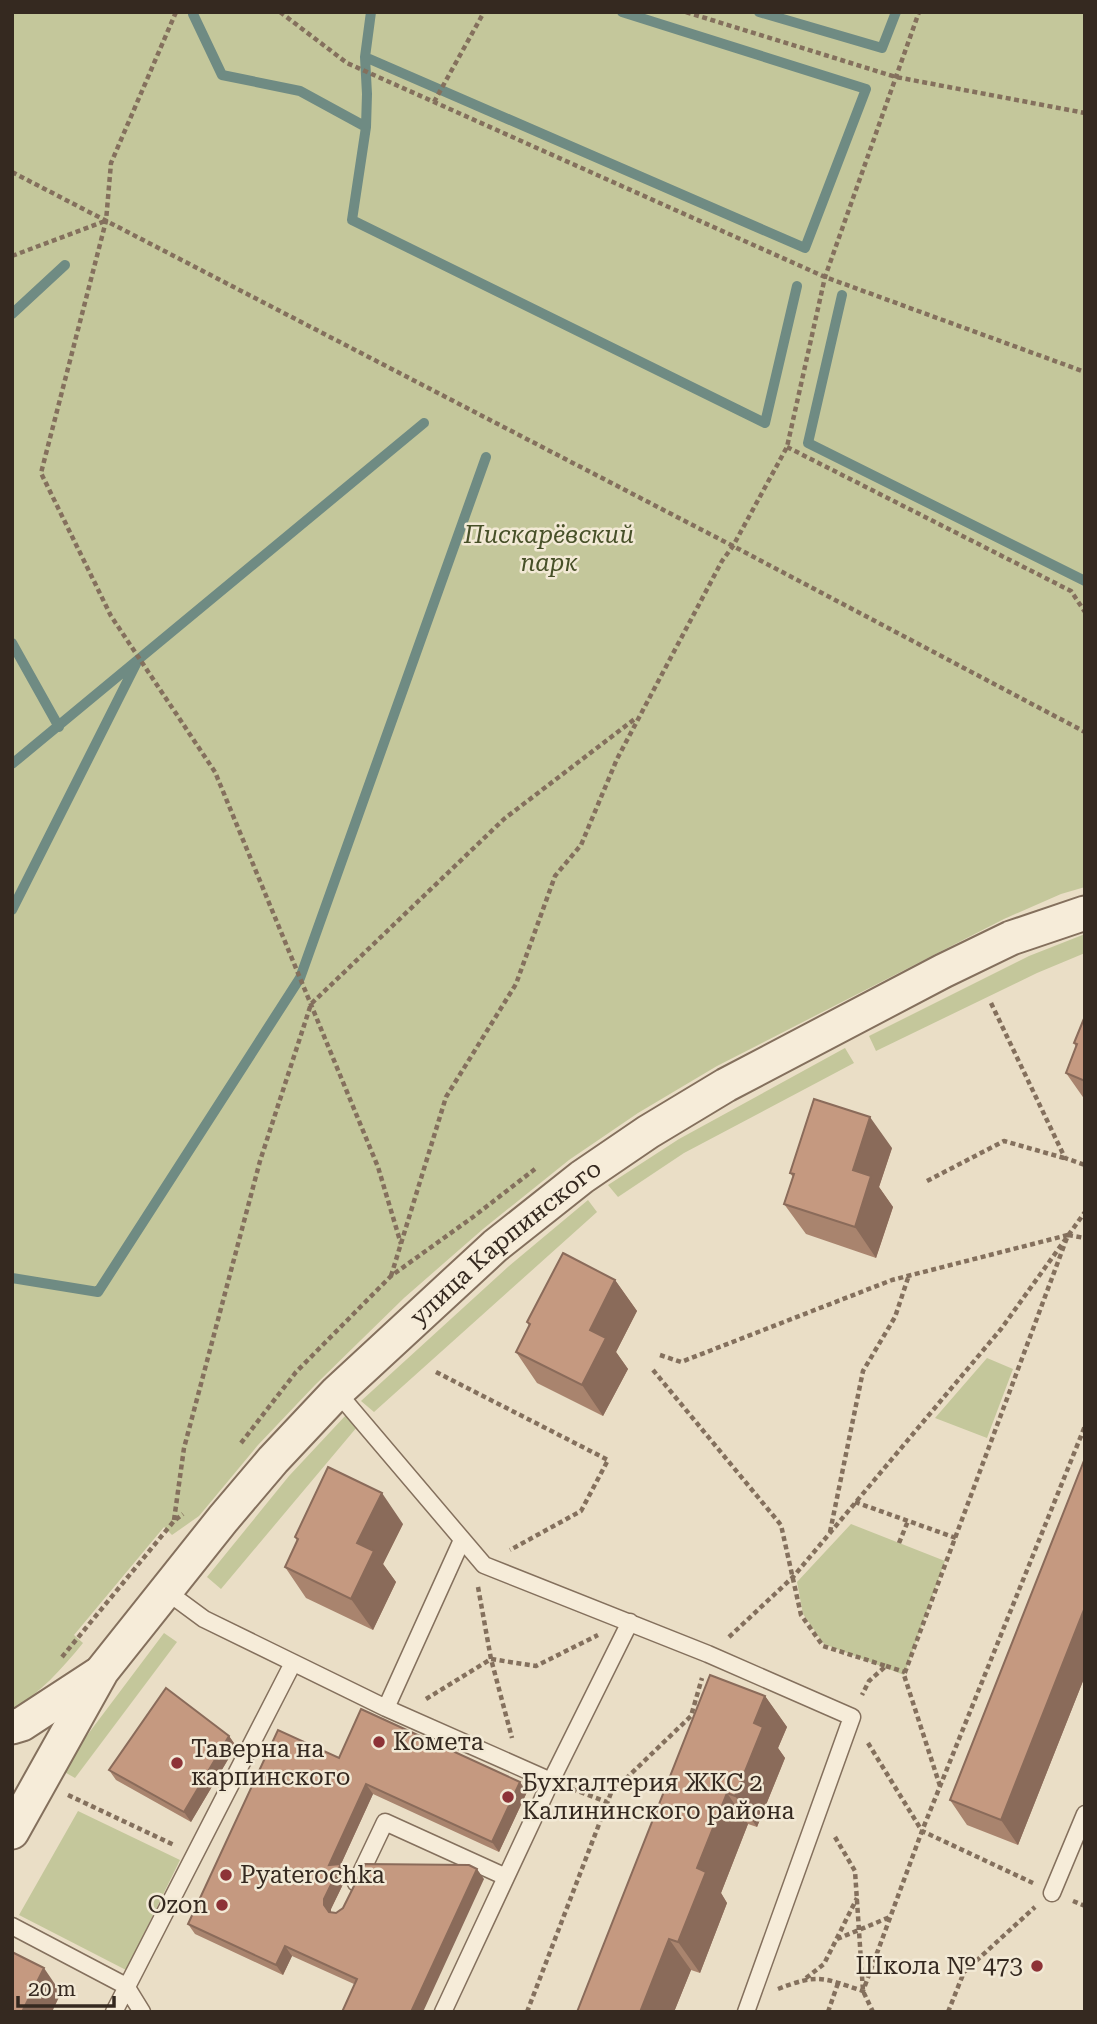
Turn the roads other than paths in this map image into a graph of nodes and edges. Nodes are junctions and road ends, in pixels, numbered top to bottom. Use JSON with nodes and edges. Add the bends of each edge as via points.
{"nodes":[{"id":1,"x":1085,"y":913,"type":"edge"},
{"id":2,"x":337,"y":1391,"type":"junction"},
{"id":3,"x":467,"y":1546,"type":"junction"},
{"id":4,"x":166,"y":1591,"type":"junction"},
{"id":5,"x":628,"y":1621,"type":"junction"},
{"id":6,"x":293,"y":1663,"type":"junction"},
{"id":7,"x":102,"y":1671,"type":"junction"},
{"id":8,"x":393,"y":1711,"type":"junction"},
{"id":9,"x":12,"y":1727,"type":"edge"},
{"id":10,"x":551,"y":1781,"type":"junction"},
{"id":11,"x":1085,"y":1814,"type":"edge"},
{"id":12,"x":12,"y":1832,"type":"edge"},
{"id":13,"x":506,"y":1877,"type":"junction"},
{"id":14,"x":1052,"y":1892,"type":"road end"},
{"id":15,"x":347,"y":1902,"type":"edge"},
{"id":16,"x":12,"y":1926,"type":"edge"},
{"id":17,"x":126,"y":1986,"type":"junction"},
{"id":18,"x":748,"y":2005,"type":"edge"},
{"id":19,"x":114,"y":2012,"type":"edge"},
{"id":20,"x":142,"y":2012,"type":"edge"},
{"id":21,"x":443,"y":2012,"type":"edge"}],
"edges":[{"from":1,"to":2,"type":"street","name":"улица Карпинского","via":[[1011,939],[931,977],[726,1085],[637,1140],[495,1246]]},
{"from":2,"to":3,"type":"lane"},
{"from":2,"to":4,"type":"street","name":"улица Карпинского"},
{"from":3,"to":5,"type":"lane","via":[[484,1565]]},
{"from":3,"to":8,"type":"lane"},
{"from":4,"to":6,"type":"lane","via":[[204,1619]]},
{"from":4,"to":7,"type":"street","name":"улица Карпинского"},
{"from":5,"to":10,"type":"lane"},
{"from":5,"to":18,"type":"lane","via":[[852,1717]]},
{"from":6,"to":8,"type":"lane"},
{"from":6,"to":17,"type":"lane"},
{"from":7,"to":9,"type":"street","name":"улица Карпинского"},
{"from":7,"to":12,"type":"street","name":"улица Карпинского"},
{"from":8,"to":10,"type":"lane"},
{"from":10,"to":13,"type":"lane"},
{"from":11,"to":14,"type":"lane"},
{"from":13,"to":15,"type":"lane","via":[[385,1822]]},
{"from":13,"to":21,"type":"lane"},
{"from":16,"to":17,"type":"lane"},
{"from":17,"to":19,"type":"lane"},
{"from":17,"to":20,"type":"lane"}]}
